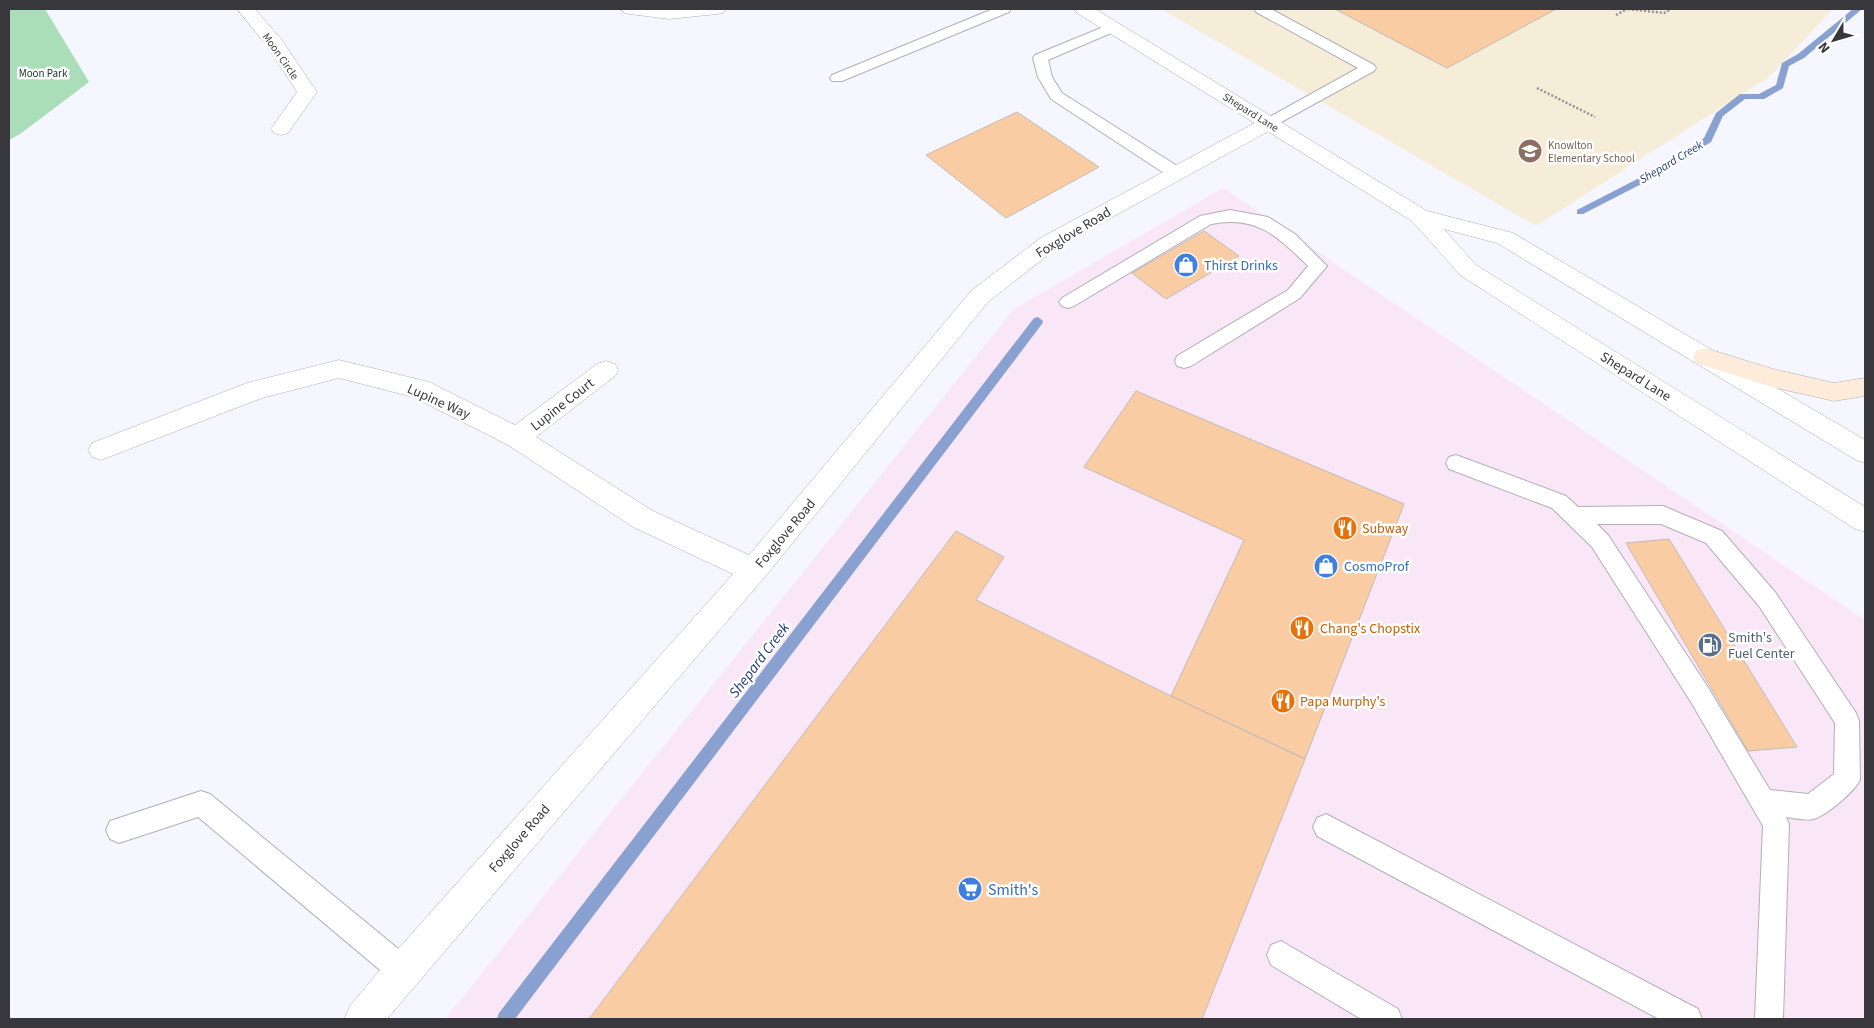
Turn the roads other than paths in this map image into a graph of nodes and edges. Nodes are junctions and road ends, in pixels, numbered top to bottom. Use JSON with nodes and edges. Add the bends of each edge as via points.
{"nodes":[{"id":1,"x":246,"y":9,"type":"edge"},
{"id":2,"x":630,"y":9,"type":"edge"},
{"id":3,"x":717,"y":9,"type":"edge"},
{"id":4,"x":1004,"y":9,"type":"edge"},
{"id":5,"x":1083,"y":9,"type":"edge"},
{"id":6,"x":1261,"y":9,"type":"edge"},
{"id":7,"x":1113,"y":27,"type":"junction"},
{"id":8,"x":837,"y":78,"type":"dead end"},
{"id":9,"x":1269,"y":123,"type":"junction"},
{"id":10,"x":281,"y":129,"type":"dead end"},
{"id":11,"x":1176,"y":174,"type":"junction"},
{"id":12,"x":1420,"y":216,"type":"junction"},
{"id":13,"x":1068,"y":302,"type":"dead end"},
{"id":14,"x":1705,"y":357,"type":"junction"},
{"id":15,"x":1184,"y":361,"type":"dead end"},
{"id":16,"x":606,"y":370,"type":"dead end"},
{"id":17,"x":1865,"y":387,"type":"edge"},
{"id":18,"x":517,"y":438,"type":"junction"},
{"id":19,"x":101,"y":450,"type":"dead end"},
{"id":20,"x":1865,"y":453,"type":"edge"},
{"id":21,"x":1456,"y":463,"type":"dead end"},
{"id":22,"x":1573,"y":516,"type":"junction"},
{"id":23,"x":1865,"y":521,"type":"edge"},
{"id":24,"x":754,"y":570,"type":"junction"},
{"id":25,"x":1764,"y":802,"type":"junction"},
{"id":26,"x":1326,"y":827,"type":"dead end"},
{"id":27,"x":119,"y":830,"type":"dead end"},
{"id":28,"x":1281,"y":955,"type":"dead end"},
{"id":29,"x":403,"y":971,"type":"junction"},
{"id":30,"x":363,"y":1019,"type":"edge"},
{"id":31,"x":1388,"y":1019,"type":"edge"},
{"id":32,"x":1688,"y":1019,"type":"edge"},
{"id":33,"x":1769,"y":1019,"type":"edge"}],
"edges":[{"from":1,"to":10,"type":"street","name":"Moon Circle","via":[[307,92]]},
{"from":2,"to":3,"type":"street","via":[[670,21]]},
{"from":4,"to":8,"type":"lane"},
{"from":5,"to":7,"type":"street","name":"Shepard Lane"},
{"from":6,"to":9,"type":"lane","via":[[1369,68]]},
{"from":7,"to":9,"type":"street","name":"Shepard Lane"},
{"from":7,"to":11,"type":"lane","via":[[1040,58],[1045,77],[1056,96]]},
{"from":9,"to":11,"type":"street","name":"Foxglove Road"},
{"from":9,"to":12,"type":"street","name":"Shepard Lane"},
{"from":11,"to":24,"type":"street","name":"Foxglove Road","via":[[1050,242],[980,296]]},
{"from":12,"to":14,"type":"street","name":"Shepard Lane","via":[[1505,238]]},
{"from":12,"to":23,"type":"street","name":"Shepard Lane","via":[[1468,270]]},
{"from":13,"to":15,"type":"lane","via":[[1206,220],[1230,215],[1262,220],[1289,238],[1318,266],[1294,294]]},
{"from":14,"to":17,"type":"main road","via":[[1772,378],[1834,392]]},
{"from":14,"to":20,"type":"street","name":"Shepard Lane"},
{"from":16,"to":18,"type":"street","name":"Lupine Court"},
{"from":18,"to":19,"type":"street","name":"Lupine Way","via":[[420,389],[339,369],[256,390]]},
{"from":18,"to":24,"type":"street","name":"Lupine Way","via":[[643,519]]},
{"from":21,"to":22,"type":"lane","via":[[1559,502]]},
{"from":22,"to":25,"type":"lane","via":[[1600,541]]},
{"from":22,"to":25,"type":"lane","via":[[1663,516],[1714,536],[1767,599],[1847,721],[1847,780],[1812,807]]},
{"from":24,"to":29,"type":"street","name":"Foxglove Road"},
{"from":25,"to":33,"type":"lane","via":[[1776,824]]},
{"from":26,"to":32,"type":"lane"},
{"from":27,"to":29,"type":"lane","via":[[201,803]]},
{"from":28,"to":31,"type":"lane"},
{"from":29,"to":30,"type":"street","name":"Foxglove Road"}]}
